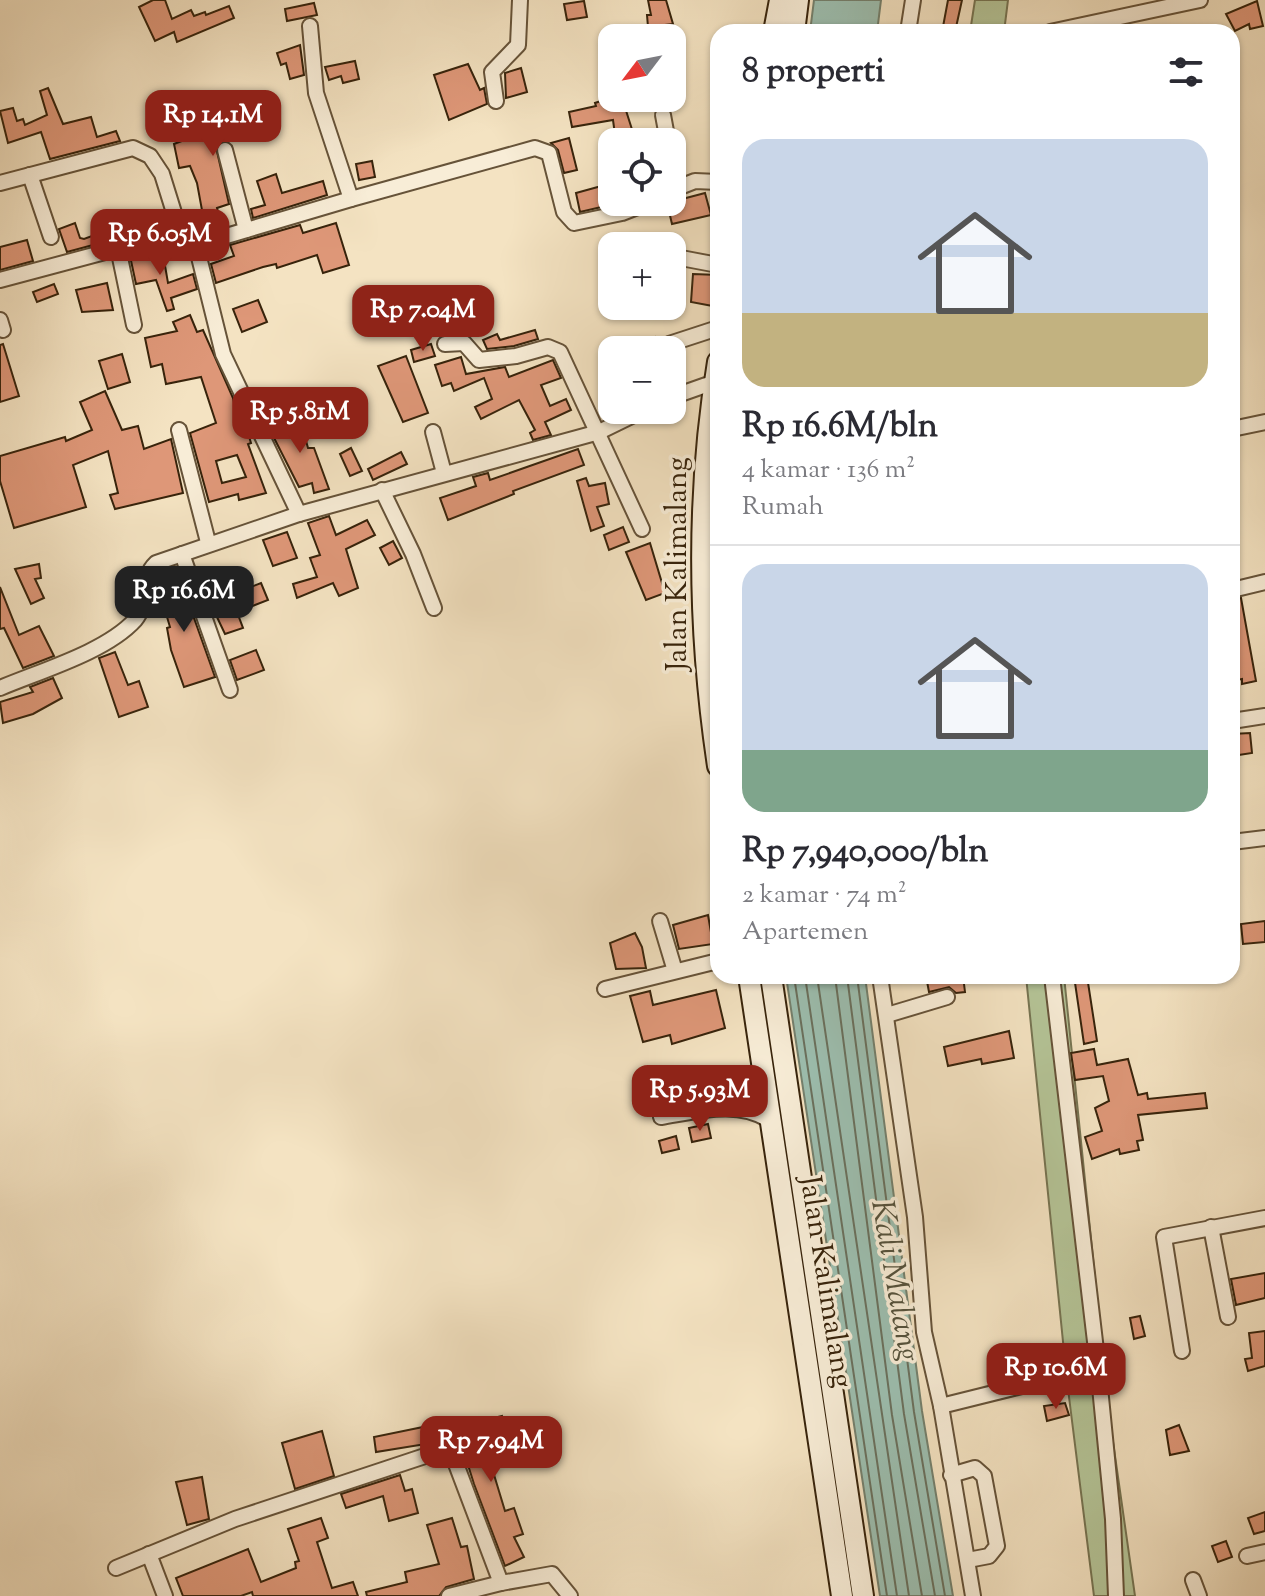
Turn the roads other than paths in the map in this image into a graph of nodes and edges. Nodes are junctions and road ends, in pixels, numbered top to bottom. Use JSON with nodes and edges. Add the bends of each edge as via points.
{"nodes":[{"id":1,"x":520,"y":0,"type":"edge"},
{"id":2,"x":780,"y":0,"type":"edge"},
{"id":3,"x":798,"y":0,"type":"edge"},
{"id":4,"x":913,"y":0,"type":"edge"},
{"id":5,"x":1200,"y":0,"type":"edge"},
{"id":6,"x":776,"y":24,"type":"edge"},
{"id":7,"x":795,"y":24,"type":"edge"},
{"id":8,"x":909,"y":24,"type":"edge"},
{"id":9,"x":1088,"y":24,"type":"edge"},
{"id":10,"x":310,"y":26,"type":"dead end"},
{"id":11,"x":496,"y":101,"type":"dead end"},
{"id":12,"x":663,"y":115,"type":"dead end"},
{"id":13,"x":665,"y":128,"type":"edge"},
{"id":14,"x":225,"y":150,"type":"dead end"},
{"id":15,"x":30,"y":175,"type":"junction"},
{"id":16,"x":710,"y":182,"type":"edge"},
{"id":17,"x":0,"y":183,"type":"edge"},
{"id":18,"x":686,"y":184,"type":"edge"},
{"id":19,"x":351,"y":199,"type":"junction"},
{"id":20,"x":608,"y":216,"type":"edge"},
{"id":21,"x":246,"y":230,"type":"junction"},
{"id":22,"x":180,"y":232,"type":"junction"},
{"id":23,"x":51,"y":237,"type":"dead end"},
{"id":24,"x":196,"y":245,"type":"junction"},
{"id":25,"x":118,"y":248,"type":"junction"},
{"id":26,"x":686,"y":259,"type":"edge"},
{"id":27,"x":710,"y":263,"type":"edge"},
{"id":28,"x":0,"y":280,"type":"edge"},
{"id":29,"x":134,"y":325,"type":"dead end"},
{"id":30,"x":710,"y":331,"type":"edge"},
{"id":31,"x":686,"y":338,"type":"edge"},
{"id":32,"x":445,"y":344,"type":"dead end"},
{"id":33,"x":710,"y":385,"type":"edge"},
{"id":34,"x":686,"y":392,"type":"edge"},
{"id":35,"x":1265,"y":422,"type":"edge"},
{"id":36,"x":615,"y":424,"type":"edge"},
{"id":37,"x":1240,"y":427,"type":"edge"},
{"id":38,"x":179,"y":430,"type":"dead end"},
{"id":39,"x":433,"y":432,"type":"dead end"},
{"id":40,"x":599,"y":432,"type":"junction"},
{"id":41,"x":710,"y":454,"type":"edge"},
{"id":42,"x":444,"y":473,"type":"junction"},
{"id":43,"x":382,"y":490,"type":"junction"},
{"id":44,"x":299,"y":514,"type":"junction"},
{"id":45,"x":642,"y":529,"type":"dead end"},
{"id":46,"x":208,"y":542,"type":"junction"},
{"id":47,"x":182,"y":554,"type":"junction"},
{"id":48,"x":1265,"y":582,"type":"edge"},
{"id":49,"x":1240,"y":588,"type":"edge"},
{"id":50,"x":434,"y":608,"type":"dead end"},
{"id":51,"x":0,"y":688,"type":"edge"},
{"id":52,"x":230,"y":690,"type":"dead end"},
{"id":53,"x":710,"y":704,"type":"edge"},
{"id":54,"x":1265,"y":716,"type":"edge"},
{"id":55,"x":1240,"y":720,"type":"edge"},
{"id":56,"x":1265,"y":838,"type":"edge"},
{"id":57,"x":1240,"y":841,"type":"edge"},
{"id":58,"x":660,"y":921,"type":"dead end"},
{"id":59,"x":710,"y":963,"type":"edge"},
{"id":60,"x":675,"y":971,"type":"junction"},
{"id":61,"x":750,"y":984,"type":"edge"},
{"id":62,"x":772,"y":984,"type":"edge"},
{"id":63,"x":881,"y":984,"type":"edge"},
{"id":64,"x":1053,"y":984,"type":"edge"},
{"id":65,"x":605,"y":989,"type":"dead end"},
{"id":66,"x":947,"y":997,"type":"dead end"},
{"id":67,"x":887,"y":1015,"type":"junction"},
{"id":68,"x":661,"y":1117,"type":"dead end"},
{"id":69,"x":792,"y":1119,"type":"junction"},
{"id":70,"x":771,"y":1122,"type":"junction"},
{"id":71,"x":1265,"y":1218,"type":"edge"},
{"id":72,"x":1211,"y":1227,"type":"junction"},
{"id":73,"x":1228,"y":1317,"type":"dead end"},
{"id":74,"x":1182,"y":1351,"type":"dead end"},
{"id":75,"x":1098,"y":1367,"type":"junction"},
{"id":76,"x":941,"y":1406,"type":"junction"},
{"id":77,"x":951,"y":1475,"type":"junction"},
{"id":78,"x":1265,"y":1552,"type":"edge"},
{"id":79,"x":149,"y":1554,"type":"junction"},
{"id":80,"x":1247,"y":1556,"type":"dead end"},
{"id":81,"x":968,"y":1560,"type":"junction"},
{"id":82,"x":116,"y":1568,"type":"dead end"},
{"id":83,"x":1193,"y":1580,"type":"dead end"},
{"id":84,"x":501,"y":1583,"type":"junction"},
{"id":85,"x":165,"y":1596,"type":"edge"},
{"id":86,"x":449,"y":1596,"type":"edge"},
{"id":87,"x":570,"y":1596,"type":"edge"},
{"id":88,"x":842,"y":1596,"type":"edge"},
{"id":89,"x":863,"y":1596,"type":"edge"},
{"id":90,"x":973,"y":1596,"type":"edge"},
{"id":91,"x":1116,"y":1596,"type":"edge"},
{"id":92,"x":1199,"y":1596,"type":"edge"}],
"edges":[{"from":1,"to":11,"type":"street","via":[[518,45],[492,72]]},
{"from":2,"to":6,"type":"main road"},
{"from":3,"to":7,"type":"main road"},
{"from":4,"to":8,"type":"street"},
{"from":5,"to":9,"type":"street"},
{"from":10,"to":19,"type":"street","via":[[316,93]]},
{"from":12,"to":13,"type":"street"},
{"from":14,"to":21,"type":"street"},
{"from":15,"to":17,"type":"street"},
{"from":15,"to":22,"type":"street","via":[[139,150],[162,174]]},
{"from":15,"to":23,"type":"street"},
{"from":16,"to":18,"type":"street"},
{"from":19,"to":20,"type":"street","via":[[535,148],[549,153],[564,212],[574,223]]},
{"from":19,"to":21,"type":"street"},
{"from":21,"to":24,"type":"street"},
{"from":22,"to":24,"type":"street"},
{"from":22,"to":25,"type":"street"},
{"from":24,"to":44,"type":"street","via":[[223,354]]},
{"from":25,"to":28,"type":"street"},
{"from":25,"to":29,"type":"street"},
{"from":26,"to":27,"type":"street"},
{"from":30,"to":31,"type":"street"},
{"from":32,"to":40,"type":"street","via":[[464,343],[481,360],[555,348]]},
{"from":33,"to":34,"type":"street"},
{"from":35,"to":37,"type":"street"},
{"from":36,"to":40,"type":"street"},
{"from":38,"to":46,"type":"street"},
{"from":39,"to":42,"type":"street"},
{"from":40,"to":42,"type":"street"},
{"from":40,"to":45,"type":"street"},
{"from":41,"to":53,"type":"main road","name":"Jalan Kalimalang","via":[[701,557]]},
{"from":42,"to":43,"type":"street"},
{"from":43,"to":44,"type":"street"},
{"from":43,"to":50,"type":"street"},
{"from":44,"to":46,"type":"street"},
{"from":46,"to":47,"type":"street"},
{"from":47,"to":51,"type":"street","via":[[148,571],[144,605],[115,638]]},
{"from":47,"to":52,"type":"street"},
{"from":48,"to":49,"type":"street"},
{"from":54,"to":55,"type":"street"},
{"from":56,"to":57,"type":"street"},
{"from":58,"to":60,"type":"street"},
{"from":59,"to":60,"type":"street"},
{"from":60,"to":65,"type":"street"},
{"from":61,"to":70,"type":"main road","name":"Jalan Kalimalang"},
{"from":62,"to":69,"type":"main road","name":"Jalan Kalimalang"},
{"from":63,"to":67,"type":"street"},
{"from":64,"to":75,"type":"street"},
{"from":66,"to":67,"type":"street"},
{"from":67,"to":76,"type":"street","via":[[915,1217],[924,1332]]},
{"from":68,"to":70,"type":"street","via":[[735,1108],[761,1113]]},
{"from":69,"to":70,"type":"street"},
{"from":69,"to":89,"type":"main road","name":"Jalan Kalimalang"},
{"from":70,"to":88,"type":"main road","name":"Jalan Kalimalang"},
{"from":71,"to":72,"type":"street"},
{"from":72,"to":73,"type":"street"},
{"from":72,"to":74,"type":"street","via":[[1164,1237]]},
{"from":75,"to":76,"type":"street"},
{"from":75,"to":91,"type":"street"},
{"from":76,"to":77,"type":"street"},
{"from":77,"to":81,"type":"street"},
{"from":77,"to":81,"type":"street","via":[[972,1468],[984,1476],[997,1546],[989,1556]]},
{"from":78,"to":80,"type":"street"},
{"from":79,"to":82,"type":"street"},
{"from":79,"to":84,"type":"street","via":[[235,1519],[437,1452],[453,1456]]},
{"from":79,"to":85,"type":"street"},
{"from":81,"to":90,"type":"street"},
{"from":83,"to":92,"type":"street"},
{"from":84,"to":86,"type":"street"},
{"from":84,"to":87,"type":"street","via":[[552,1574]]}]}
